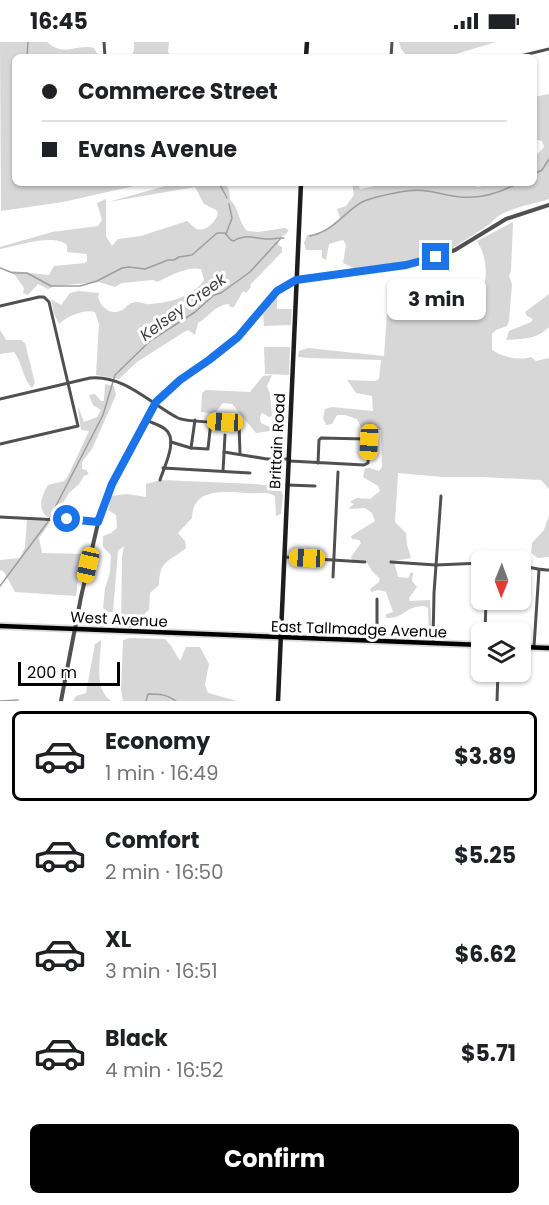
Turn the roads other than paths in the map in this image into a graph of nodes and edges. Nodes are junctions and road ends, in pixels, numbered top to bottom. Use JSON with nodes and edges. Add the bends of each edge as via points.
{"nodes":[{"id":1,"x":549,"y":49,"type":"edge"},
{"id":2,"x":528,"y":54,"type":"edge"},
{"id":3,"x":301,"y":186,"type":"edge"},
{"id":4,"x":549,"y":205,"type":"edge"},
{"id":5,"x":296,"y":280,"type":"junction"},
{"id":6,"x":0,"y":306,"type":"edge"},
{"id":7,"x":68,"y":383,"type":"junction"},
{"id":8,"x":0,"y":399,"type":"edge"},
{"id":9,"x":156,"y":402,"type":"junction"},
{"id":10,"x":146,"y":420,"type":"junction"},
{"id":11,"x":195,"y":420,"type":"junction"},
{"id":12,"x":211,"y":421,"type":"junction"},
{"id":13,"x":225,"y":435,"type":"dead end"},
{"id":14,"x":171,"y":442,"type":"junction"},
{"id":15,"x":0,"y":444,"type":"edge"},
{"id":16,"x":191,"y":447,"type":"junction"},
{"id":17,"x":224,"y":452,"type":"junction"},
{"id":18,"x":240,"y":454,"type":"junction"},
{"id":19,"x":288,"y":460,"type":"junction"},
{"id":20,"x":318,"y":463,"type":"junction"},
{"id":21,"x":163,"y":468,"type":"junction"},
{"id":22,"x":223,"y":471,"type":"junction"},
{"id":23,"x":338,"y":472,"type":"dead end"},
{"id":24,"x":250,"y":473,"type":"dead end"},
{"id":25,"x":160,"y":480,"type":"dead end"},
{"id":26,"x":287,"y":485,"type":"junction"},
{"id":27,"x":315,"y":486,"type":"dead end"},
{"id":28,"x":441,"y":496,"type":"dead end"},
{"id":29,"x":0,"y":516,"type":"edge"},
{"id":30,"x":98,"y":522,"type":"junction"},
{"id":31,"x":284,"y":557,"type":"junction"},
{"id":32,"x":333,"y":560,"type":"junction"},
{"id":33,"x":365,"y":562,"type":"dead end"},
{"id":34,"x":391,"y":562,"type":"dead end"},
{"id":35,"x":471,"y":563,"type":"edge"},
{"id":36,"x":436,"y":565,"type":"junction"},
{"id":37,"x":531,"y":569,"type":"edge"},
{"id":38,"x":539,"y":570,"type":"junction"},
{"id":39,"x":549,"y":570,"type":"edge"},
{"id":40,"x":333,"y":577,"type":"dead end"},
{"id":41,"x":377,"y":598,"type":"dead end"},
{"id":42,"x":0,"y":626,"type":"edge"},
{"id":43,"x":74,"y":629,"type":"junction"},
{"id":44,"x":236,"y":637,"type":"joint"},
{"id":45,"x":282,"y":638,"type":"junction"},
{"id":46,"x":377,"y":641,"type":"junction"},
{"id":47,"x":433,"y":643,"type":"junction"},
{"id":48,"x":471,"y":645,"type":"edge"},
{"id":49,"x":534,"y":647,"type":"joint"},
{"id":50,"x":549,"y":648,"type":"edge"},
{"id":51,"x":498,"y":682,"type":"edge"},
{"id":52,"x":61,"y":701,"type":"edge"},
{"id":53,"x":278,"y":701,"type":"edge"},
{"id":54,"x":497,"y":701,"type":"edge"}],
"edges":[{"from":1,"to":2,"type":"street"},
{"from":3,"to":5,"type":"main road","name":"Brittain Road"},
{"from":4,"to":5,"type":"street","via":[[506,219],[455,250],[422,262]]},
{"from":5,"to":9,"type":"street","via":[[277,291],[223,350]]},
{"from":5,"to":19,"type":"main road","name":"Brittain Road"},
{"from":6,"to":7,"type":"street","via":[[42,297],[47,300]]},
{"from":7,"to":8,"type":"street"},
{"from":7,"to":9,"type":"street","via":[[95,377],[108,379]]},
{"from":7,"to":15,"type":"street","via":[[78,426]]},
{"from":9,"to":10,"type":"street"},
{"from":9,"to":11,"type":"street","via":[[179,418]]},
{"from":10,"to":14,"type":"street","via":[[164,428]]},
{"from":10,"to":30,"type":"street","via":[[112,484]]},
{"from":11,"to":12,"type":"street"},
{"from":11,"to":16,"type":"street"},
{"from":12,"to":16,"type":"street","via":[[208,449]]},
{"from":12,"to":18,"type":"street","via":[[239,423]]},
{"from":13,"to":17,"type":"street"},
{"from":14,"to":16,"type":"street"},
{"from":14,"to":21,"type":"street"},
{"from":17,"to":18,"type":"street"},
{"from":17,"to":22,"type":"street"},
{"from":18,"to":19,"type":"street"},
{"from":19,"to":20,"type":"street"},
{"from":19,"to":26,"type":"main road","name":"Brittain Road"},
{"from":20,"to":20,"type":"street","via":[[366,465],[369,442],[321,438]]},
{"from":21,"to":22,"type":"street"},
{"from":21,"to":25,"type":"street"},
{"from":22,"to":24,"type":"street"},
{"from":23,"to":32,"type":"street"},
{"from":26,"to":27,"type":"street"},
{"from":26,"to":31,"type":"main road","name":"Brittain Road"},
{"from":28,"to":36,"type":"street"},
{"from":29,"to":30,"type":"street"},
{"from":30,"to":43,"type":"street"},
{"from":31,"to":32,"type":"street"},
{"from":31,"to":45,"type":"main road","name":"Brittain Road"},
{"from":32,"to":33,"type":"street"},
{"from":32,"to":40,"type":"street"},
{"from":34,"to":36,"type":"street"},
{"from":35,"to":36,"type":"street"},
{"from":36,"to":47,"type":"street"},
{"from":37,"to":38,"type":"street"},
{"from":38,"to":39,"type":"street"},
{"from":38,"to":49,"type":"street"},
{"from":41,"to":46,"type":"street"},
{"from":42,"to":43,"type":"main road","name":"West Avenue"},
{"from":43,"to":44,"type":"main road","name":"West Avenue"},
{"from":43,"to":52,"type":"street"},
{"from":44,"to":45,"type":"main road","name":"East Tallmadge Avenue"},
{"from":45,"to":46,"type":"main road","name":"East Tallmadge Avenue"},
{"from":45,"to":53,"type":"main road","name":"Brittain Road"},
{"from":46,"to":47,"type":"main road","name":"East Tallmadge Avenue"},
{"from":47,"to":48,"type":"main road","name":"East Tallmadge Avenue"},
{"from":49,"to":50,"type":"main road"},
{"from":51,"to":54,"type":"street"}]}
